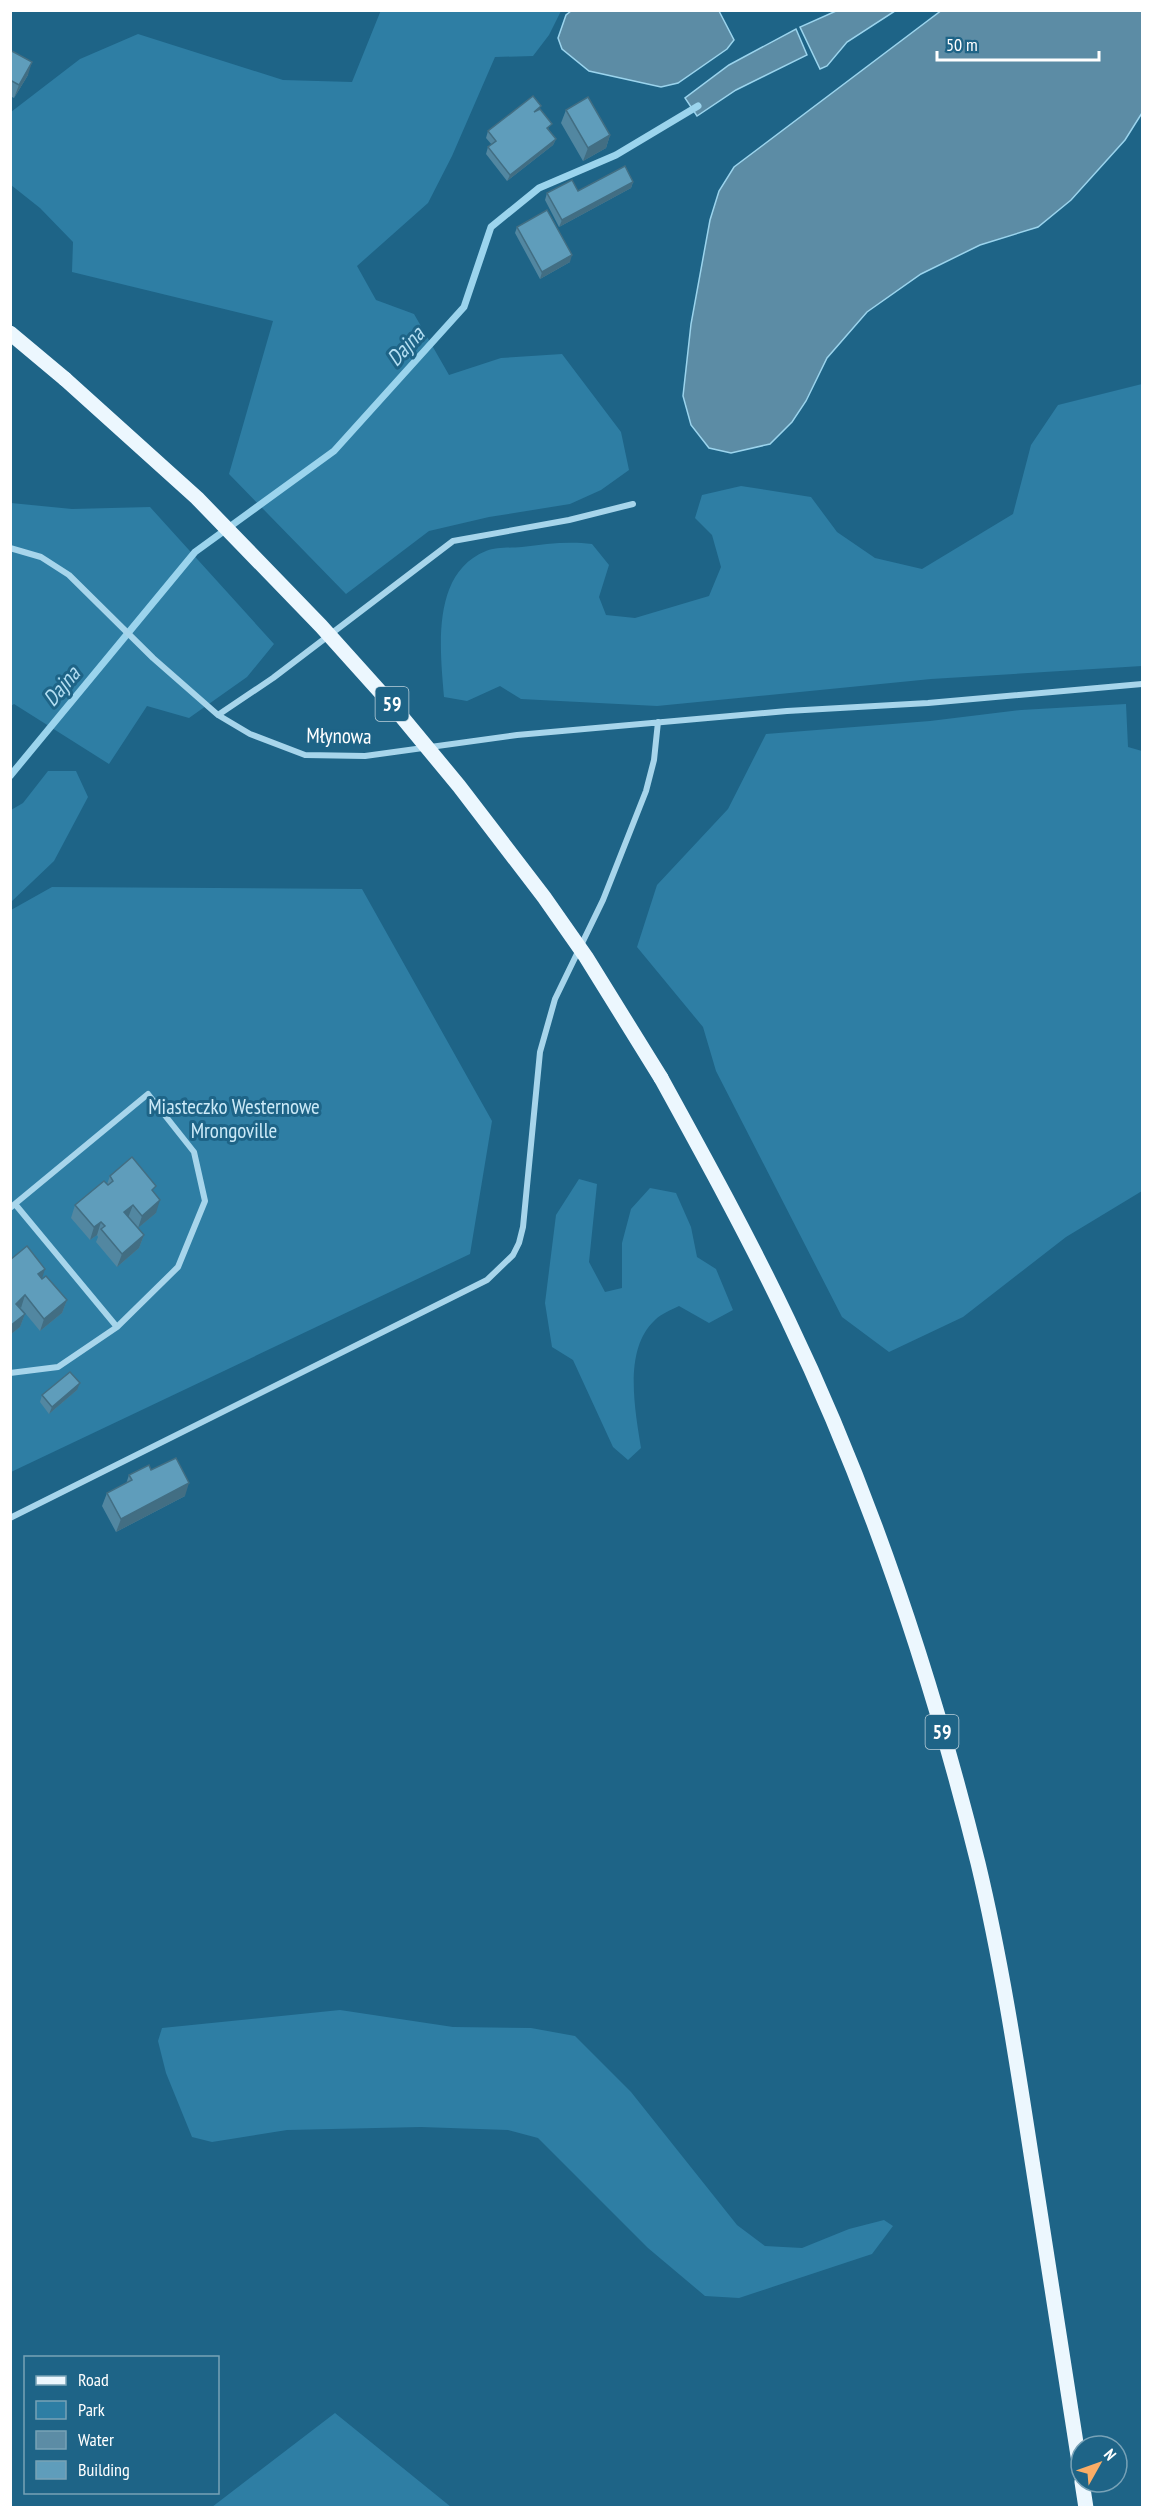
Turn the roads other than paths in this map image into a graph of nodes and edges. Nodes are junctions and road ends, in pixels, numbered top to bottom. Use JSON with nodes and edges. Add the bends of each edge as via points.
{"nodes":[{"id":1,"x":10,"y":333,"type":"edge"},
{"id":2,"x":633,"y":504,"type":"dead end"},
{"id":3,"x":10,"y":548,"type":"edge"},
{"id":4,"x":1143,"y":684,"type":"edge"},
{"id":5,"x":218,"y":715,"type":"junction"},
{"id":6,"x":658,"y":722,"type":"junction"},
{"id":7,"x":13,"y":1206,"type":"edge"},
{"id":8,"x":117,"y":1327,"type":"junction"},
{"id":9,"x":10,"y":1373,"type":"edge"},
{"id":10,"x":10,"y":1518,"type":"edge"},
{"id":11,"x":1075,"y":2434,"type":"edge"}],
"edges":[{"from":1,"to":11,"type":"main road","number":"59","bridge":true,"via":[[197,498],[321,626],[459,786],[586,957],[661,1078],[739,1219],[790,1323],[888,1559],[916,1643],[978,1866],[1019,2077]]},
{"from":2,"to":5,"type":"street","via":[[453,541]]},
{"from":3,"to":5,"type":"street","name":"Młynowa","via":[[41,557],[69,575]]},
{"from":4,"to":6,"type":"street","name":"Młynowa"},
{"from":5,"to":6,"type":"street","name":"Młynowa","via":[[250,734],[304,755],[332,757]]},
{"from":6,"to":10,"type":"street","via":[[646,791],[603,900],[555,999],[540,1052],[523,1227],[513,1256],[487,1280]]},
{"from":7,"to":8,"type":"street"},
{"from":7,"to":8,"type":"street","via":[[148,1094],[194,1152],[205,1200],[178,1267]]},
{"from":8,"to":9,"type":"street","via":[[58,1367]]}]}
